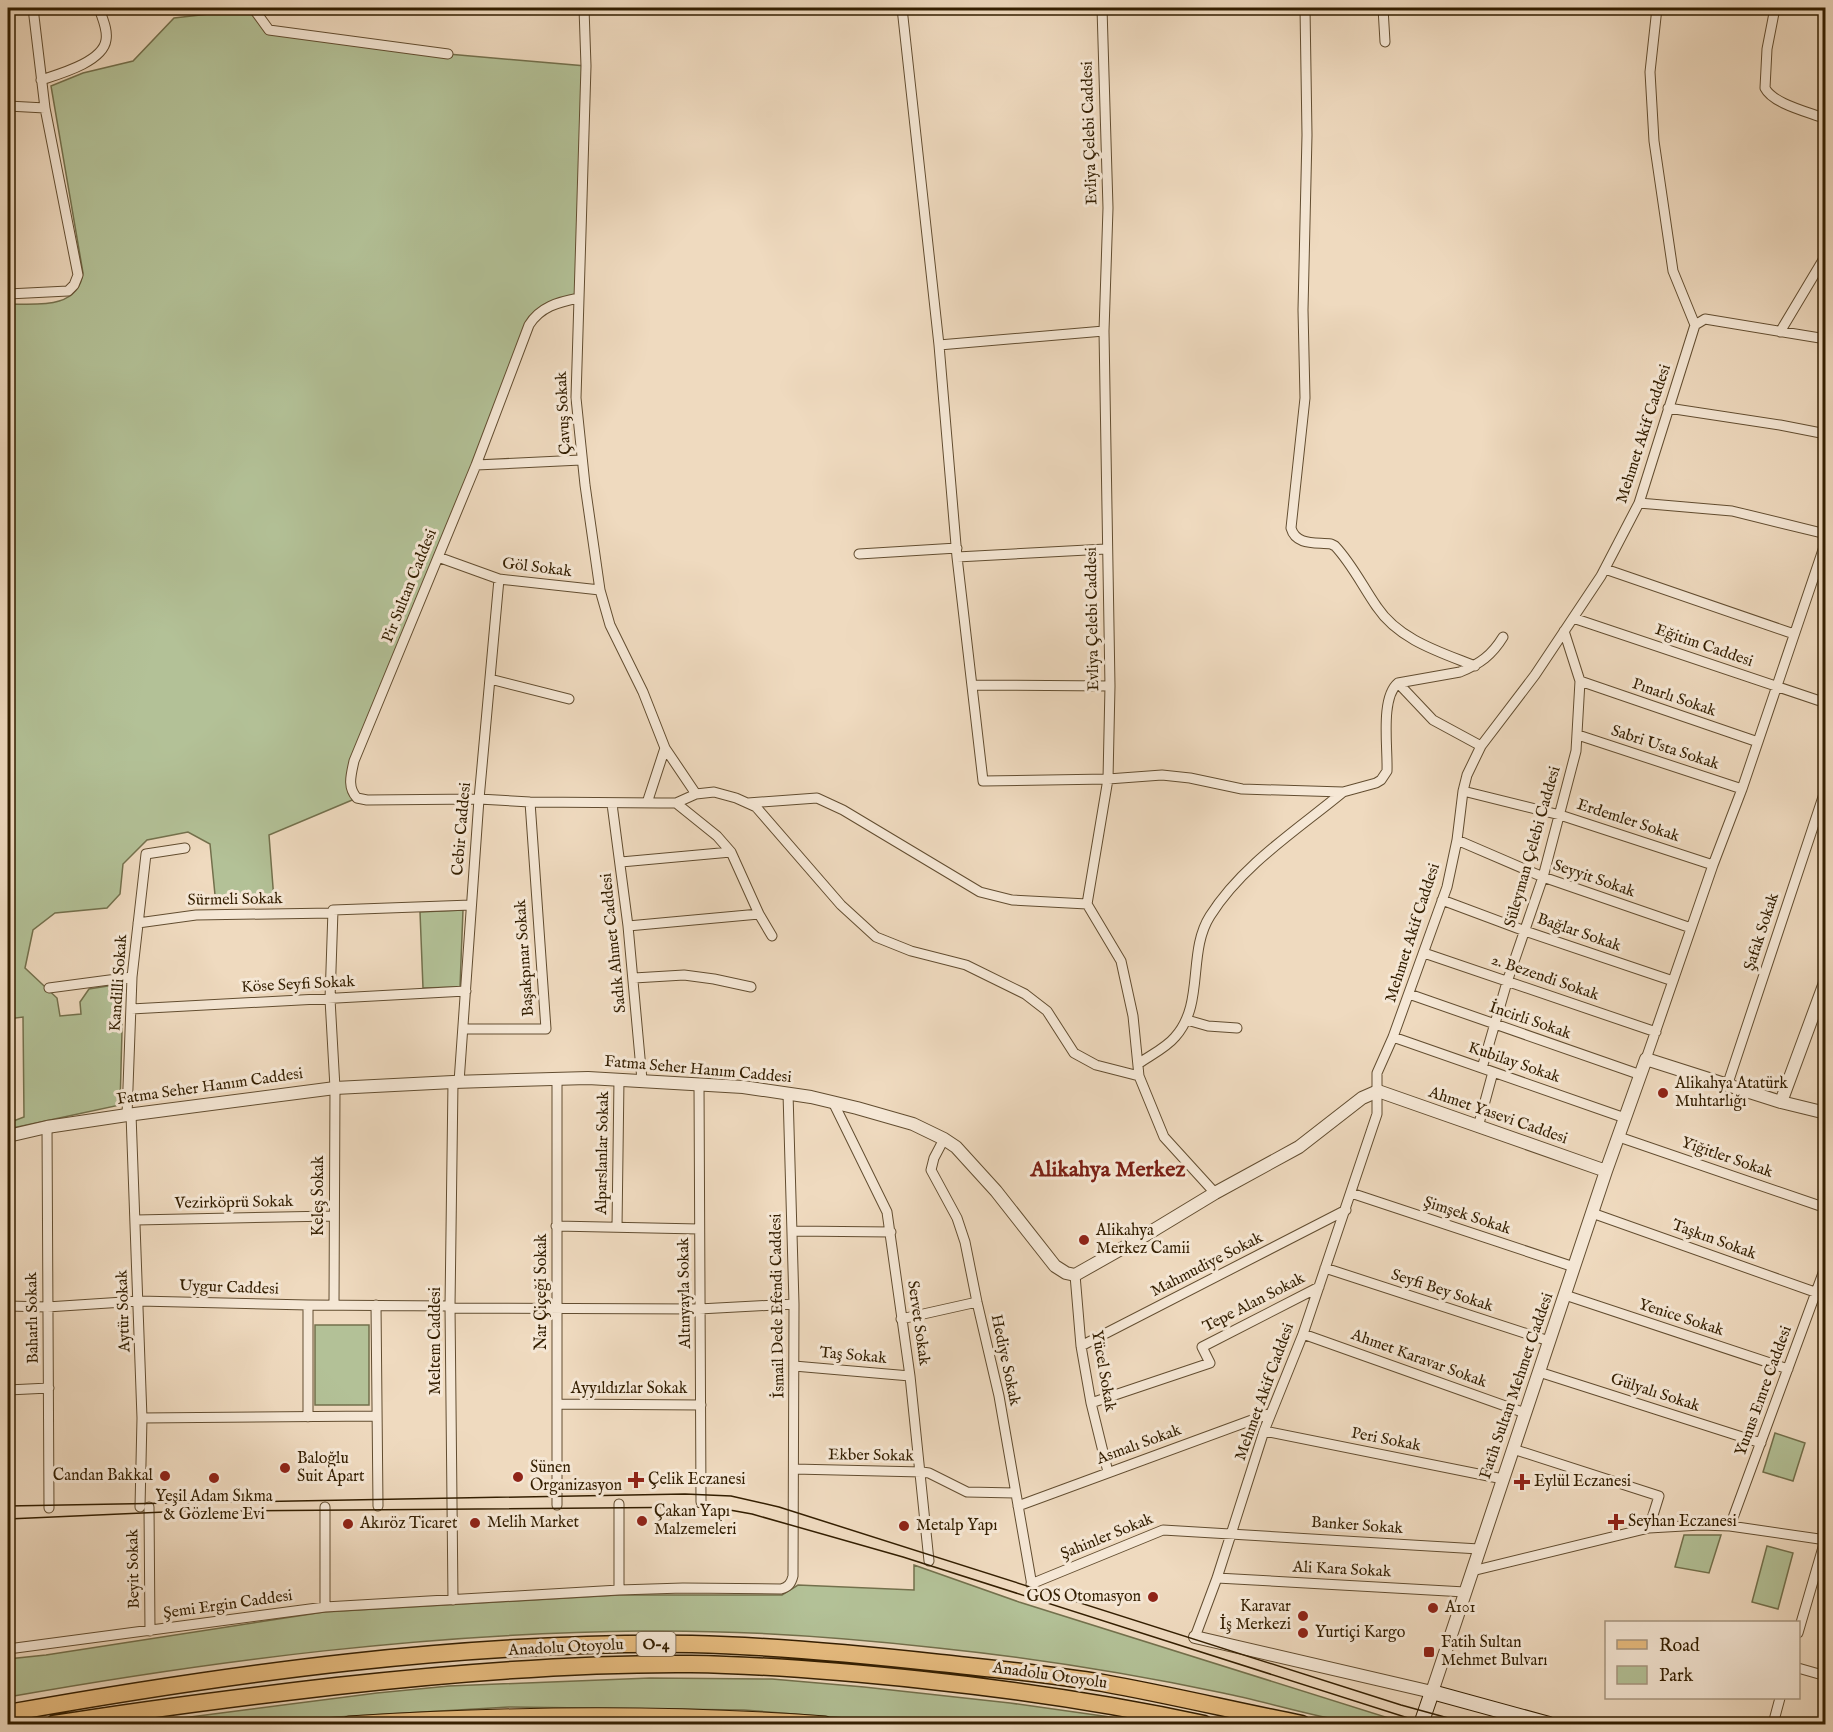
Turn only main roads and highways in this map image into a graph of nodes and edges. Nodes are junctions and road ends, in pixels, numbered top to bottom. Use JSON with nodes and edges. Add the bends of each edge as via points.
{"nodes":[{"id":1,"x":8,"y":1713,"type":"edge"},
{"id":2,"x":54,"y":1725,"type":"edge"},
{"id":3,"x":349,"y":1725,"type":"edge"},
{"id":4,"x":825,"y":1725,"type":"edge"},
{"id":5,"x":1204,"y":1725,"type":"edge"},
{"id":6,"x":1302,"y":1725,"type":"edge"},
{"id":7,"x":1421,"y":1725,"type":"edge"},
{"id":8,"x":1549,"y":1725,"type":"edge"}],
"edges":[{"from":1,"to":6,"type":"highway","name":"Anadolu Otoyolu","number":"O-4","via":[[171,1685],[379,1660],[561,1647],[694,1644],[1002,1668],[1103,1683]]},
{"from":2,"to":5,"type":"highway","name":"Anadolu Otoyolu","number":"O-4","via":[[249,1695],[446,1674],[691,1664],[931,1681],[1110,1706]]},
{"from":3,"to":4,"type":"main road","via":[[533,1716],[725,1718]]},
{"from":7,"to":8,"type":"main road","name":"Fatih Sultan Mehmet Caddesi","via":[[1432,1692]]}]}
